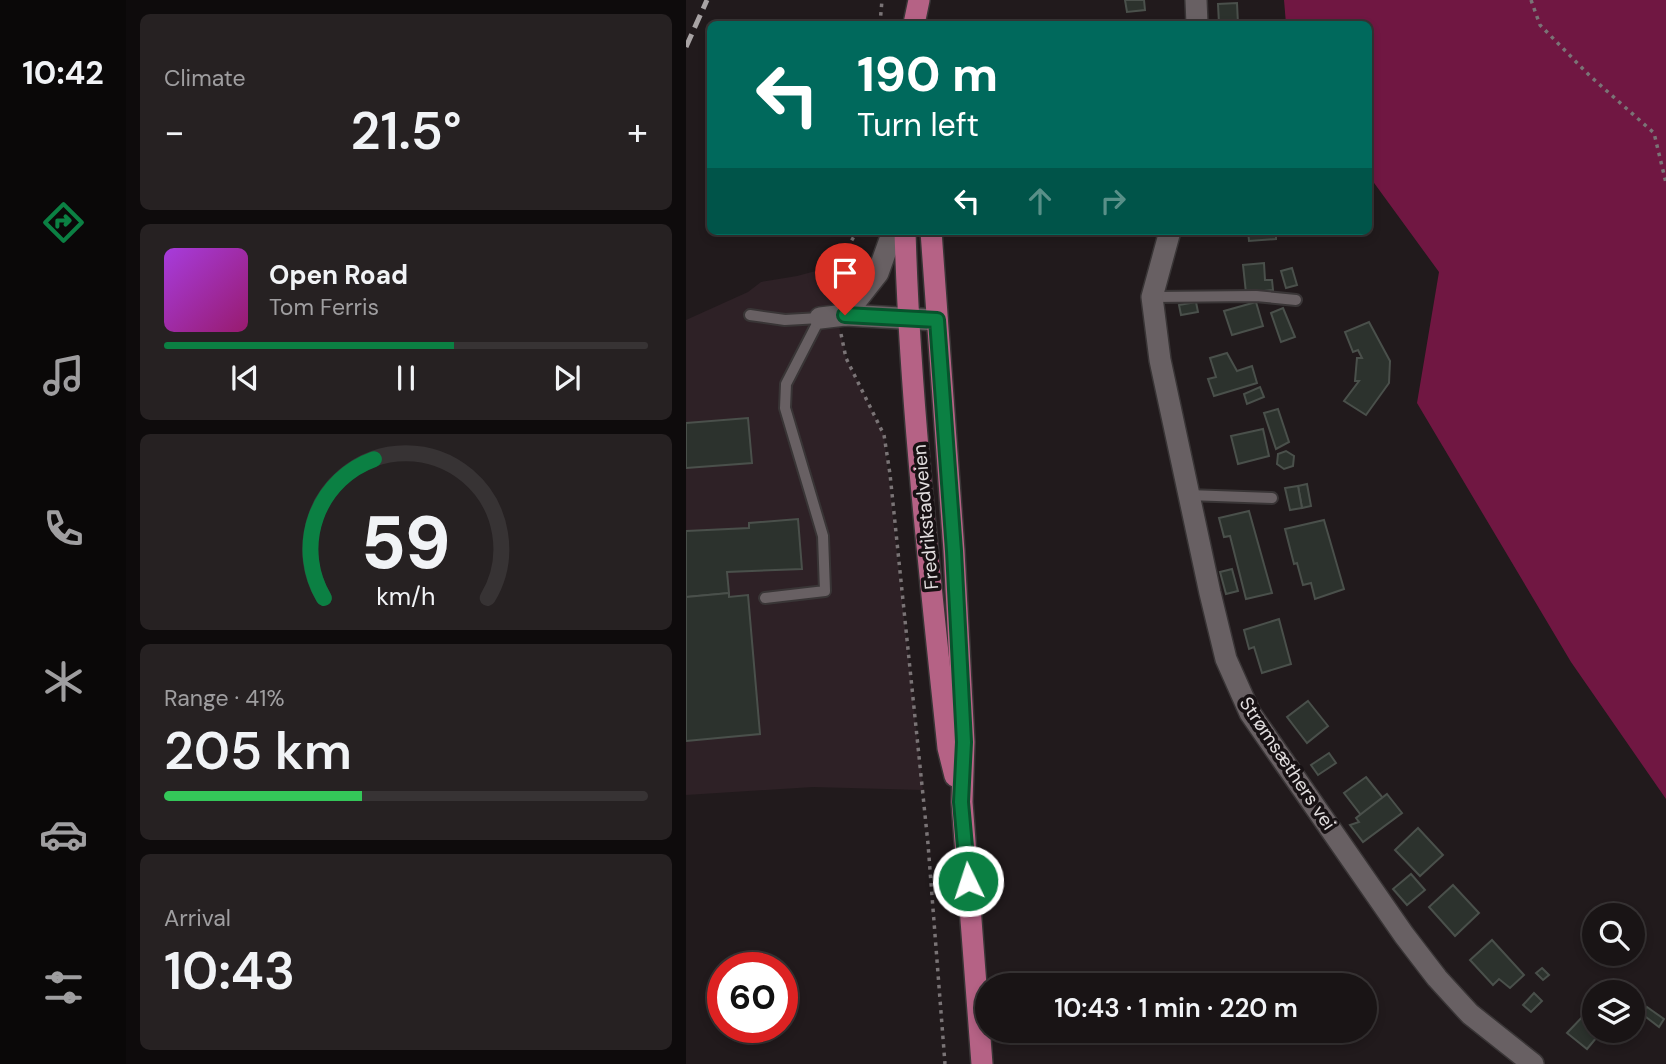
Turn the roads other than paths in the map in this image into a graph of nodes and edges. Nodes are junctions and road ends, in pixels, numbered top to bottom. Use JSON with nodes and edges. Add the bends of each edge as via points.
{"nodes":[{"id":1,"x":1196,"y":0,"type":"edge"},
{"id":2,"x":916,"y":21,"type":"edge"},
{"id":3,"x":920,"y":21,"type":"edge"},
{"id":4,"x":1197,"y":21,"type":"edge"},
{"id":5,"x":892,"y":235,"type":"edge"},
{"id":6,"x":905,"y":235,"type":"edge"},
{"id":7,"x":931,"y":235,"type":"edge"},
{"id":8,"x":1169,"y":235,"type":"edge"},
{"id":9,"x":1152,"y":297,"type":"junction"},
{"id":10,"x":1296,"y":300,"type":"dead end"},
{"id":11,"x":750,"y":315,"type":"dead end"},
{"id":12,"x":834,"y":316,"type":"junction"},
{"id":13,"x":908,"y":318,"type":"junction"},
{"id":14,"x":937,"y":320,"type":"junction"},
{"id":15,"x":1188,"y":495,"type":"junction"},
{"id":16,"x":1272,"y":498,"type":"dead end"},
{"id":17,"x":765,"y":598,"type":"dead end"},
{"id":18,"x":961,"y":802,"type":"junction"},
{"id":19,"x":982,"y":1064,"type":"edge"},
{"id":20,"x":1533,"y":1064,"type":"edge"}],
"edges":[{"from":1,"to":4,"type":"street"},
{"from":2,"to":3,"type":"main road","via":[[919,0]]},
{"from":5,"to":12,"type":"street","via":[[878,273]]},
{"from":6,"to":13,"type":"main road","name":"Fredrikstadveien"},
{"from":7,"to":14,"type":"main road","name":"Fredrikstadveien"},
{"from":8,"to":9,"type":"street","name":"Strømsæthers vei"},
{"from":9,"to":10,"type":"lane"},
{"from":9,"to":15,"type":"street","name":"Strømsæthers vei"},
{"from":11,"to":12,"type":"lane","via":[[785,320]]},
{"from":12,"to":13,"type":"street"},
{"from":12,"to":17,"type":"lane","via":[[786,384],[785,408],[822,536],[825,592]]},
{"from":13,"to":14,"type":"street"},
{"from":13,"to":18,"type":"main road","name":"Fredrikstadveien","via":[[948,748]]},
{"from":14,"to":18,"type":"main road","name":"Fredrikstadveien","via":[[964,742]]},
{"from":15,"to":16,"type":"lane"},
{"from":15,"to":20,"type":"street","name":"Strømsæthers vei","via":[[1226,659],[1250,713],[1437,978],[1470,1014]]},
{"from":18,"to":19,"type":"main road","name":"Fredrikstadveien"}]}
